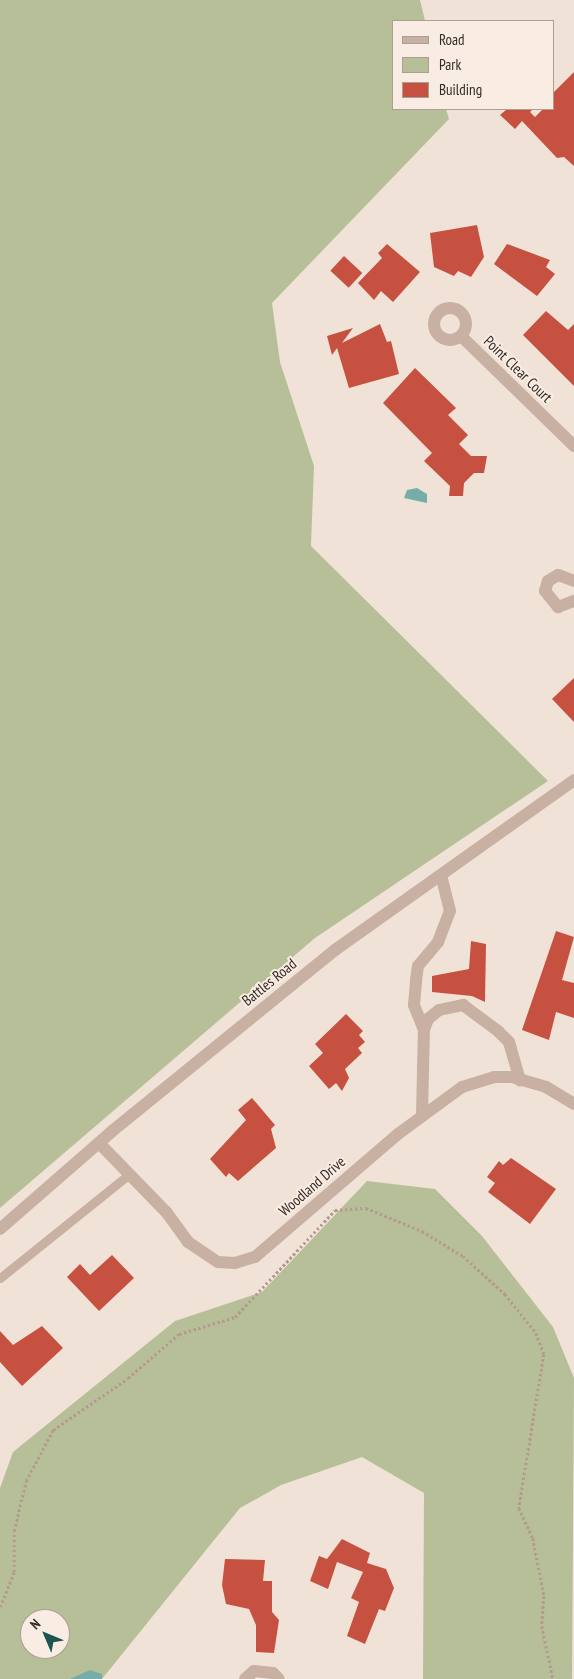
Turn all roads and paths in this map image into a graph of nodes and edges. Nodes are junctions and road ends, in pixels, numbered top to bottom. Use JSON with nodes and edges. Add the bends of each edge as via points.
{"nodes":[{"id":1,"x":462,"y":336,"type":"dead end"},
{"id":2,"x":574,"y":446,"type":"edge"},
{"id":3,"x":574,"y":580,"type":"edge"},
{"id":4,"x":574,"y":601,"type":"edge"},
{"id":5,"x":574,"y":780,"type":"edge"},
{"id":6,"x":441,"y":875,"type":"junction"},
{"id":7,"x":424,"y":1030,"type":"junction"},
{"id":8,"x":520,"y":1080,"type":"junction"},
{"id":9,"x":574,"y":1104,"type":"edge"},
{"id":10,"x":422,"y":1114,"type":"junction"},
{"id":11,"x":99,"y":1143,"type":"junction"},
{"id":12,"x":128,"y":1175,"type":"junction"},
{"id":13,"x":0,"y":1229,"type":"edge"},
{"id":14,"x":0,"y":1278,"type":"edge"},
{"id":15,"x":0,"y":1607,"type":"edge"},
{"id":16,"x":244,"y":1679,"type":"edge"},
{"id":17,"x":278,"y":1679,"type":"edge"},
{"id":18,"x":553,"y":1679,"type":"edge"}],
"edges":[{"from":1,"to":2,"type":"street","name":"Point Clear Court"},
{"from":3,"to":4,"type":"street","via":[[563,575],[552,577],[545,591],[558,607]]},
{"from":5,"to":6,"type":"street","name":"Battles Road"},
{"from":6,"to":7,"type":"street","via":[[450,911],[438,942],[418,966],[416,980],[414,1005]]},
{"from":6,"to":11,"type":"street","name":"Battles Road","via":[[335,950]]},
{"from":7,"to":8,"type":"street","via":[[428,1019],[439,1010],[463,1005],[509,1042]]},
{"from":7,"to":10,"type":"street"},
{"from":8,"to":9,"type":"street","name":"Woodland Drive","via":[[546,1087]]},
{"from":8,"to":10,"type":"street","name":"Woodland Drive","via":[[477,1081]]},
{"from":10,"to":12,"type":"street","name":"Woodland Drive","via":[[255,1257],[235,1263],[202,1255]]},
{"from":11,"to":12,"type":"street","name":"Woodland Drive"},
{"from":11,"to":13,"type":"street","name":"Battles Road"},
{"from":12,"to":14,"type":"lane"},
{"from":15,"to":18,"type":"path","via":[[14,1572],[14,1530],[26,1481],[52,1430],[128,1378],[179,1334],[235,1317],[335,1210],[366,1208],[422,1231],[463,1256],[506,1294],[536,1333],[544,1354],[519,1508],[533,1538],[544,1596],[542,1626]]},
{"from":16,"to":17,"type":"street","via":[[254,1671],[272,1672]]}]}
